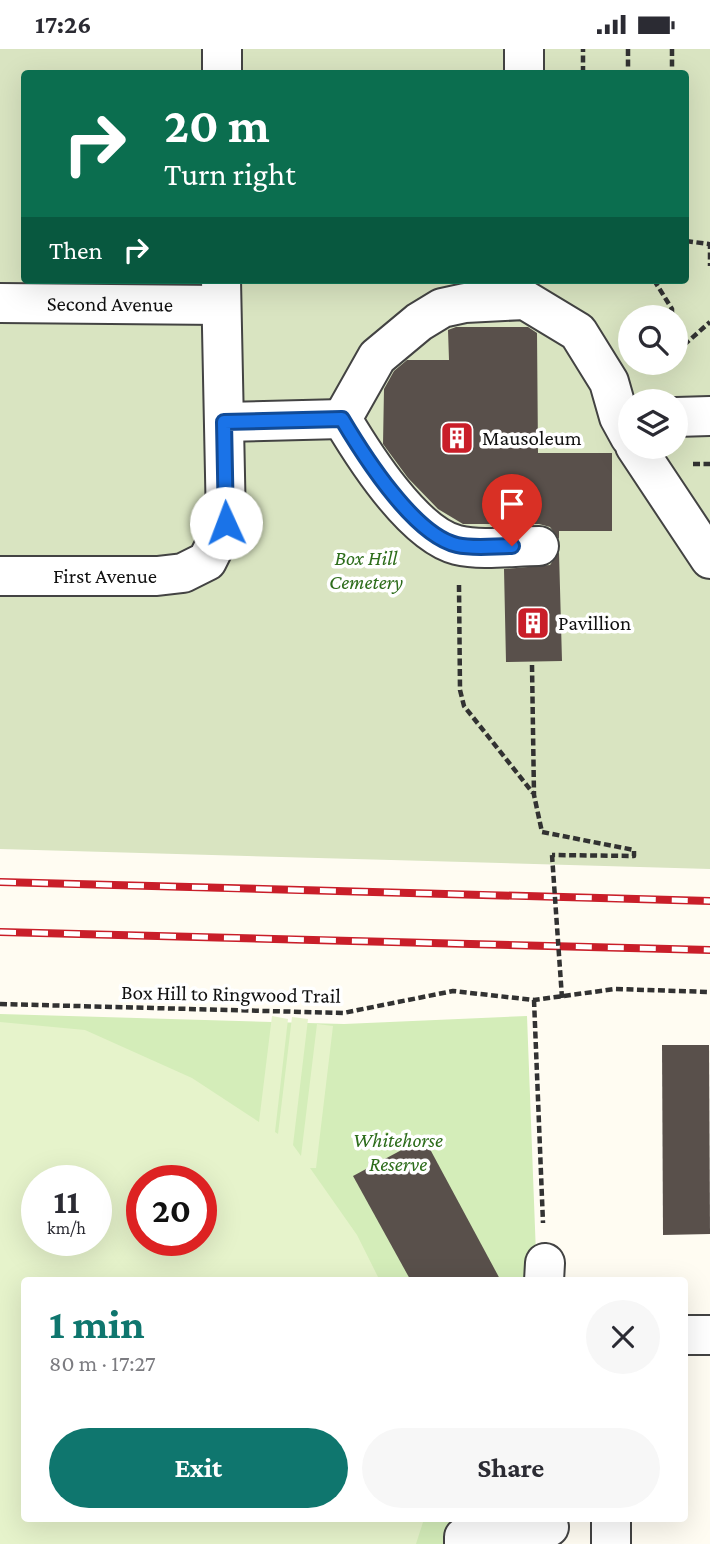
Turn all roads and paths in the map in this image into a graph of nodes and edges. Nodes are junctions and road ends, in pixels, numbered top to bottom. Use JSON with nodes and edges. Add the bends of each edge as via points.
{"nodes":[{"id":1,"x":222,"y":49,"type":"edge"},
{"id":2,"x":524,"y":49,"type":"edge"},
{"id":3,"x":583,"y":49,"type":"edge"},
{"id":4,"x":628,"y":49,"type":"edge"},
{"id":5,"x":671,"y":49,"type":"edge"},
{"id":6,"x":222,"y":70,"type":"edge"},
{"id":7,"x":524,"y":70,"type":"edge"},
{"id":8,"x":583,"y":70,"type":"edge"},
{"id":9,"x":628,"y":70,"type":"edge"},
{"id":10,"x":672,"y":70,"type":"edge"},
{"id":11,"x":689,"y":241,"type":"edge"},
{"id":12,"x":710,"y":243,"type":"edge"},
{"id":13,"x":710,"y":266,"type":"edge"},
{"id":14,"x":656,"y":284,"type":"edge"},
{"id":15,"x":525,"y":290,"type":"edge"},
{"id":16,"x":221,"y":292,"type":"edge"},
{"id":17,"x":0,"y":303,"type":"edge"},
{"id":18,"x":670,"y":305,"type":"edge"},
{"id":19,"x":710,"y":322,"type":"edge"},
{"id":20,"x":688,"y":341,"type":"edge"},
{"id":21,"x":618,"y":403,"type":"edge"},
{"id":22,"x":688,"y":417,"type":"edge"},
{"id":23,"x":710,"y":417,"type":"edge"},
{"id":24,"x":342,"y":419,"type":"junction"},
{"id":25,"x":224,"y":422,"type":"junction"},
{"id":26,"x":648,"y":459,"type":"edge"},
{"id":27,"x":458,"y":545,"type":"junction"},
{"id":28,"x":539,"y":546,"type":"dead end"},
{"id":29,"x":710,"y":559,"type":"edge"},
{"id":30,"x":0,"y":576,"type":"edge"},
{"id":31,"x":532,"y":666,"type":"dead end"},
{"id":32,"x":534,"y":795,"type":"junction"},
{"id":33,"x":710,"y":992,"type":"edge"},
{"id":34,"x":562,"y":998,"type":"junction"},
{"id":35,"x":534,"y":1000,"type":"junction"},
{"id":36,"x":0,"y":1004,"type":"edge"},
{"id":37,"x":544,"y":1272,"type":"edge"},
{"id":38,"x":688,"y":1335,"type":"edge"},
{"id":39,"x":710,"y":1335,"type":"edge"},
{"id":40,"x":611,"y":1522,"type":"edge"},
{"id":41,"x":549,"y":1530,"type":"edge"},
{"id":42,"x":464,"y":1544,"type":"edge"},
{"id":43,"x":611,"y":1544,"type":"edge"}],
"edges":[{"from":1,"to":6,"type":"street"},
{"from":2,"to":7,"type":"street"},
{"from":3,"to":8,"type":"path"},
{"from":4,"to":9,"type":"path"},
{"from":5,"to":10,"type":"path"},
{"from":11,"to":12,"type":"path"},
{"from":12,"to":13,"type":"path"},
{"from":14,"to":18,"type":"path"},
{"from":15,"to":21,"type":"street","via":[[578,332]]},
{"from":15,"to":24,"type":"street","via":[[442,308],[419,322],[377,357]]},
{"from":16,"to":17,"type":"street","name":"Second Avenue"},
{"from":16,"to":25,"type":"street"},
{"from":19,"to":20,"type":"path"},
{"from":22,"to":23,"type":"street"},
{"from":24,"to":25,"type":"street"},
{"from":24,"to":27,"type":"street","via":[[373,471],[434,535]]},
{"from":25,"to":30,"type":"street","name":"First Avenue","via":[[226,523],[207,561],[183,573],[157,576]]},
{"from":26,"to":29,"type":"street"},
{"from":27,"to":28,"type":"street"},
{"from":27,"to":32,"type":"path","via":[[464,706]]},
{"from":31,"to":32,"type":"path"},
{"from":32,"to":34,"type":"path","bridge":true,"via":[[542,832],[634,850],[634,856],[552,855]]},
{"from":33,"to":34,"type":"path","name":"Box Hill to Ringwood Trail","via":[[615,989]]},
{"from":34,"to":35,"type":"path","name":"Box Hill to Ringwood Trail"},
{"from":35,"to":36,"type":"path","name":"Box Hill to Ringwood Trail","via":[[453,991],[343,1013]]},
{"from":35,"to":37,"type":"path"},
{"from":38,"to":39,"type":"street"},
{"from":40,"to":43,"type":"street"},
{"from":41,"to":42,"type":"street","via":[[464,1537]]}]}
